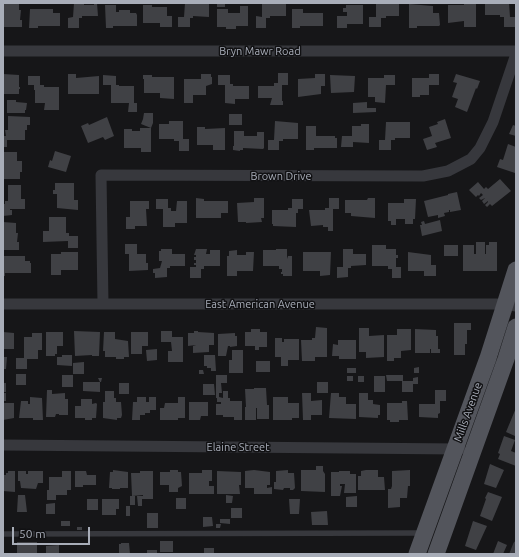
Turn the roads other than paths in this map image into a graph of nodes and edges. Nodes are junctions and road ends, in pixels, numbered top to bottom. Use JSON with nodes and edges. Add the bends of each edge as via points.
{"nodes":[{"id":1,"x":3,"y":51,"type":"edge"},
{"id":2,"x":516,"y":52,"type":"edge"},
{"id":3,"x":516,"y":270,"type":"edge"},
{"id":4,"x":3,"y":304,"type":"edge"},
{"id":5,"x":103,"y":304,"type":"junction"},
{"id":6,"x":510,"y":305,"type":"edge"},
{"id":7,"x":516,"y":328,"type":"edge"},
{"id":8,"x":3,"y":445,"type":"edge"},
{"id":9,"x":456,"y":448,"type":"junction"},
{"id":10,"x":473,"y":451,"type":"junction"},
{"id":11,"x":424,"y":533,"type":"junction"},
{"id":12,"x":3,"y":534,"type":"edge"},
{"id":13,"x":516,"y":544,"type":"edge"},
{"id":14,"x":417,"y":554,"type":"edge"},
{"id":15,"x":436,"y":554,"type":"edge"},
{"id":16,"x":512,"y":554,"type":"edge"}],
"edges":[{"from":1,"to":2,"type":"street","name":"Bryn Mawr Road"},
{"from":2,"to":5,"type":"street","name":"Brown Drive","via":[[493,122],[480,148],[471,159],[448,171],[423,176],[101,175]]},
{"from":3,"to":6,"type":"main road","name":"Mills Avenue"},
{"from":4,"to":5,"type":"street","name":"East American Avenue"},
{"from":5,"to":6,"type":"street","name":"East American Avenue"},
{"from":6,"to":9,"type":"main road","name":"Mills Avenue"},
{"from":7,"to":10,"type":"main road","name":"Mills Avenue"},
{"from":8,"to":9,"type":"street","name":"Elaine Street"},
{"from":9,"to":10,"type":"street","name":"Elaine Street"},
{"from":9,"to":11,"type":"main road","name":"Mills Avenue"},
{"from":10,"to":15,"type":"main road","name":"Mills Avenue"},
{"from":11,"to":12,"type":"lane"},
{"from":11,"to":14,"type":"main road","name":"Mills Avenue"},
{"from":13,"to":16,"type":"lane"}]}
